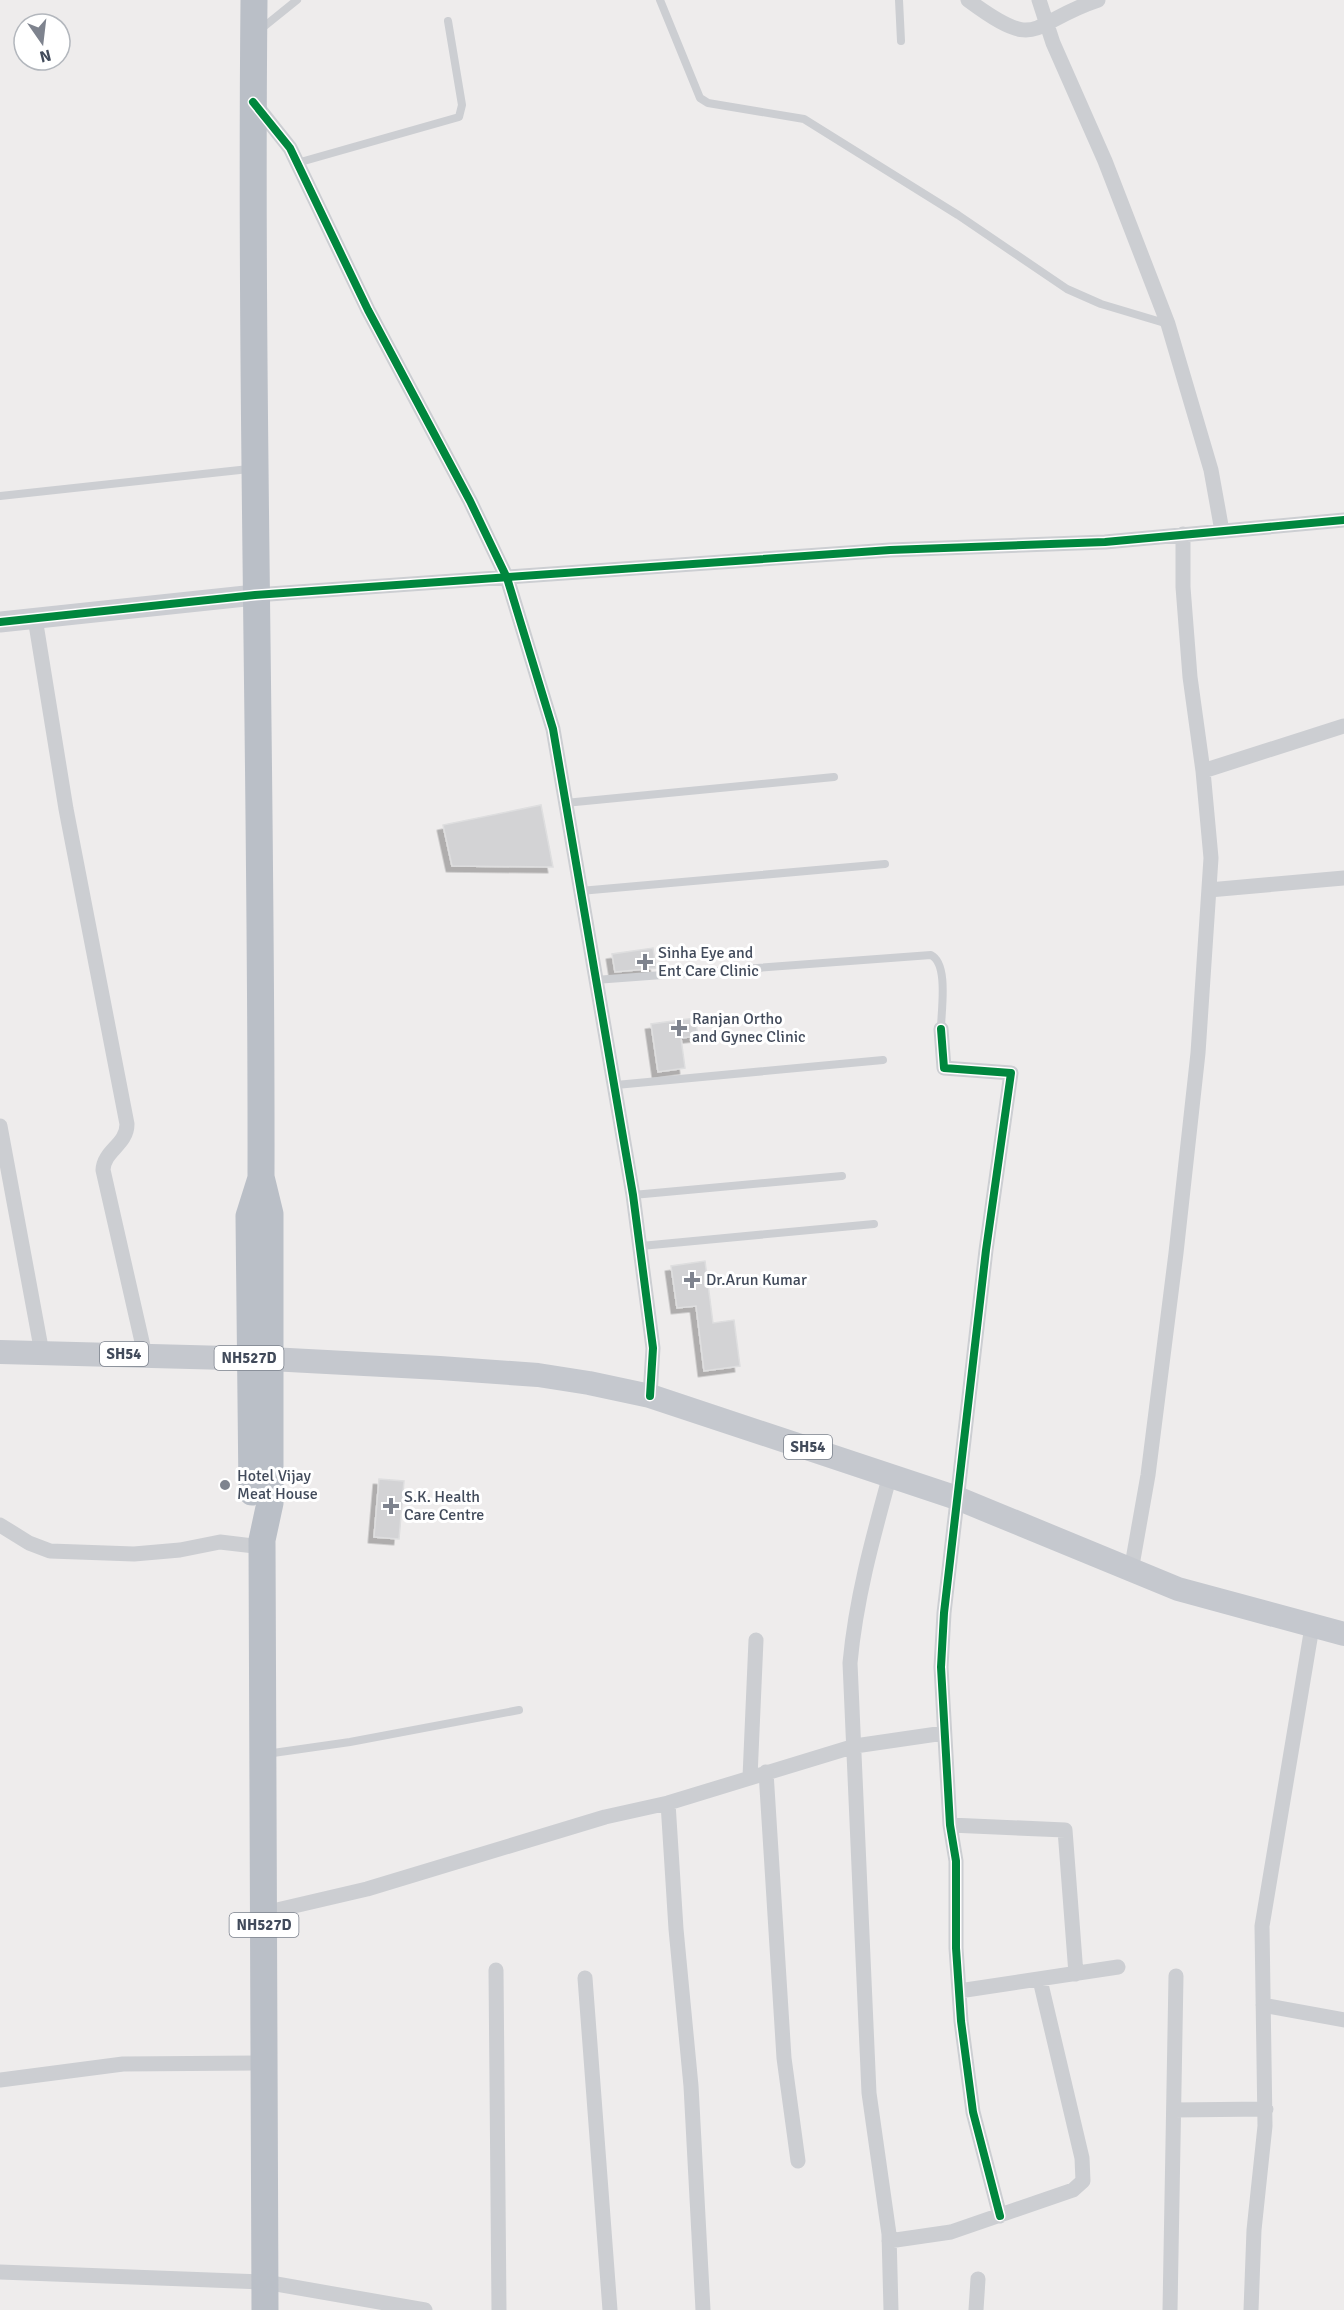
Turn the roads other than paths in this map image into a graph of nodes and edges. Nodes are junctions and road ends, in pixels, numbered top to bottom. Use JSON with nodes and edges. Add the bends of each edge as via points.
{"nodes":[{"id":1,"x":254,"y":0,"type":"edge"},
{"id":2,"x":297,"y":0,"type":"edge"},
{"id":3,"x":660,"y":0,"type":"edge"},
{"id":4,"x":899,"y":0,"type":"edge"},
{"id":5,"x":968,"y":0,"type":"edge"},
{"id":6,"x":1039,"y":0,"type":"edge"},
{"id":7,"x":1098,"y":0,"type":"edge"},
{"id":8,"x":448,"y":21,"type":"dead end"},
{"id":9,"x":1046,"y":26,"type":"junction"},
{"id":10,"x":254,"y":34,"type":"junction"},
{"id":11,"x":901,"y":41,"type":"dead end"},
{"id":12,"x":253,"y":102,"type":"junction"},
{"id":13,"x":297,"y":163,"type":"junction"},
{"id":14,"x":1168,"y":324,"type":"junction"},
{"id":15,"x":254,"y":469,"type":"junction"},
{"id":16,"x":0,"y":496,"type":"edge"},
{"id":17,"x":1344,"y":520,"type":"edge"},
{"id":18,"x":1222,"y":531,"type":"junction"},
{"id":19,"x":1183,"y":534,"type":"junction"},
{"id":20,"x":507,"y":578,"type":"junction"},
{"id":21,"x":255,"y":595,"type":"junction"},
{"id":22,"x":35,"y":618,"type":"junction"},
{"id":23,"x":0,"y":622,"type":"edge"},
{"id":24,"x":1344,"y":726,"type":"edge"},
{"id":25,"x":1203,"y":771,"type":"junction"},
{"id":26,"x":834,"y":777,"type":"dead end"},
{"id":27,"x":565,"y":803,"type":"junction"},
{"id":28,"x":885,"y":864,"type":"dead end"},
{"id":29,"x":1344,"y":878,"type":"edge"},
{"id":30,"x":1209,"y":890,"type":"junction"},
{"id":31,"x":580,"y":891,"type":"junction"},
{"id":32,"x":594,"y":980,"type":"junction"},
{"id":33,"x":941,"y":1029,"type":"joint"},
{"id":34,"x":883,"y":1060,"type":"dead end"},
{"id":35,"x":616,"y":1085,"type":"junction"},
{"id":36,"x":0,"y":1126,"type":"edge"},
{"id":37,"x":842,"y":1176,"type":"dead end"},
{"id":38,"x":633,"y":1195,"type":"junction"},
{"id":39,"x":874,"y":1224,"type":"dead end"},
{"id":40,"x":640,"y":1246,"type":"junction"},
{"id":41,"x":0,"y":1352,"type":"edge"},
{"id":42,"x":42,"y":1353,"type":"junction"},
{"id":43,"x":146,"y":1355,"type":"junction"},
{"id":44,"x":260,"y":1358,"type":"junction"},
{"id":45,"x":651,"y":1396,"type":"junction"},
{"id":46,"x":890,"y":1475,"type":"junction"},
{"id":47,"x":957,"y":1498,"type":"junction"},
{"id":48,"x":0,"y":1525,"type":"edge"},
{"id":49,"x":262,"y":1544,"type":"junction"},
{"id":50,"x":1131,"y":1570,"type":"junction"},
{"id":51,"x":1312,"y":1627,"type":"junction"},
{"id":52,"x":1344,"y":1634,"type":"edge"},
{"id":53,"x":756,"y":1640,"type":"dead end"},
{"id":54,"x":519,"y":1710,"type":"dead end"},
{"id":55,"x":944,"y":1733,"type":"junction"},
{"id":56,"x":855,"y":1746,"type":"junction"},
{"id":57,"x":263,"y":1754,"type":"junction"},
{"id":58,"x":766,"y":1772,"type":"junction"},
{"id":59,"x":750,"y":1777,"type":"junction"},
{"id":60,"x":668,"y":1803,"type":"junction"},
{"id":61,"x":950,"y":1825,"type":"junction"},
{"id":62,"x":264,"y":1913,"type":"junction"},
{"id":63,"x":1118,"y":1967,"type":"dead end"},
{"id":64,"x":496,"y":1970,"type":"dead end"},
{"id":65,"x":1076,"y":1974,"type":"junction"},
{"id":66,"x":1176,"y":1976,"type":"dead end"},
{"id":67,"x":585,"y":1978,"type":"dead end"},
{"id":68,"x":1040,"y":1980,"type":"junction"},
{"id":69,"x":959,"y":1991,"type":"junction"},
{"id":70,"x":1263,"y":2005,"type":"junction"},
{"id":71,"x":1344,"y":2020,"type":"edge"},
{"id":72,"x":266,"y":2063,"type":"junction"},
{"id":73,"x":0,"y":2080,"type":"edge"},
{"id":74,"x":1266,"y":2109,"type":"junction"},
{"id":75,"x":1174,"y":2110,"type":"junction"},
{"id":76,"x":798,"y":2161,"type":"dead end"},
{"id":77,"x":1000,"y":2216,"type":"junction"},
{"id":78,"x":890,"y":2241,"type":"junction"},
{"id":79,"x":0,"y":2272,"type":"edge"},
{"id":80,"x":978,"y":2279,"type":"dead end"},
{"id":81,"x":265,"y":2282,"type":"junction"},
{"id":82,"x":265,"y":2310,"type":"edge"},
{"id":83,"x":425,"y":2310,"type":"edge"},
{"id":84,"x":499,"y":2310,"type":"edge"},
{"id":85,"x":610,"y":2310,"type":"edge"},
{"id":86,"x":703,"y":2310,"type":"edge"},
{"id":87,"x":891,"y":2310,"type":"edge"},
{"id":88,"x":976,"y":2310,"type":"edge"},
{"id":89,"x":1170,"y":2310,"type":"edge"},
{"id":90,"x":1251,"y":2310,"type":"edge"}],
"edges":[{"from":1,"to":10,"type":"highway","number":"NH527D"},
{"from":2,"to":10,"type":"lane"},
{"from":3,"to":14,"type":"lane","via":[[700,98],[708,103],[804,119],[958,215],[1066,289]]},
{"from":4,"to":11,"type":"lane"},
{"from":5,"to":9,"type":"street","via":[[1009,28],[1029,31]]},
{"from":6,"to":9,"type":"street"},
{"from":7,"to":9,"type":"street"},
{"from":8,"to":13,"type":"lane","via":[[462,105],[459,117]]},
{"from":9,"to":14,"type":"street","via":[[1106,161]]},
{"from":10,"to":12,"type":"highway","number":"NH527D"},
{"from":12,"to":13,"type":"street","via":[[290,148]]},
{"from":12,"to":15,"type":"highway","number":"NH527D"},
{"from":13,"to":20,"type":"street","via":[[368,310]]},
{"from":14,"to":18,"type":"street","via":[[1211,470]]},
{"from":15,"to":16,"type":"lane"},
{"from":15,"to":21,"type":"highway","number":"NH527D"},
{"from":17,"to":18,"type":"street"},
{"from":18,"to":19,"type":"street"},
{"from":19,"to":20,"type":"street","via":[[1105,542],[890,550]]},
{"from":19,"to":25,"type":"street","via":[[1190,677]]},
{"from":20,"to":21,"type":"street"},
{"from":20,"to":27,"type":"street","via":[[553,729]]},
{"from":21,"to":22,"type":"street"},
{"from":21,"to":44,"type":"highway","number":"NH527D","via":[[262,925],[261,1178],[270,1214]]},
{"from":22,"to":23,"type":"street"},
{"from":22,"to":43,"type":"street","via":[[66,809],[127,1124],[126,1136],[105,1159],[103,1170]]},
{"from":24,"to":25,"type":"street"},
{"from":25,"to":30,"type":"street","via":[[1211,858]]},
{"from":26,"to":27,"type":"lane"},
{"from":27,"to":31,"type":"street"},
{"from":28,"to":31,"type":"lane"},
{"from":29,"to":30,"type":"street"},
{"from":30,"to":50,"type":"street","via":[[1198,1053],[1176,1253],[1149,1475]]},
{"from":31,"to":32,"type":"street"},
{"from":32,"to":33,"type":"lane","via":[[931,955],[942,970]]},
{"from":32,"to":35,"type":"street"},
{"from":33,"to":47,"type":"street","via":[[944,1068],[1011,1073]]},
{"from":34,"to":35,"type":"lane"},
{"from":35,"to":38,"type":"street"},
{"from":36,"to":42,"type":"street"},
{"from":37,"to":38,"type":"lane"},
{"from":38,"to":40,"type":"street"},
{"from":39,"to":40,"type":"lane"},
{"from":40,"to":45,"type":"street","via":[[653,1348]]},
{"from":41,"to":42,"type":"main road","number":"SH54"},
{"from":42,"to":43,"type":"main road","number":"SH54"},
{"from":43,"to":44,"type":"main road","number":"SH54"},
{"from":44,"to":45,"type":"main road","number":"SH54","via":[[538,1375]]},
{"from":44,"to":49,"type":"highway","number":"NH527D","via":[[270,1503]]},
{"from":45,"to":46,"type":"main road","number":"SH54"},
{"from":46,"to":47,"type":"main road","number":"SH54"},
{"from":46,"to":56,"type":"street","via":[[854,1620],[850,1702]]},
{"from":47,"to":50,"type":"main road","number":"SH54"},
{"from":47,"to":55,"type":"street","via":[[943,1624]]},
{"from":48,"to":49,"type":"street","via":[[29,1544],[50,1551],[134,1554],[220,1542]]},
{"from":49,"to":57,"type":"highway","number":"NH527D"},
{"from":50,"to":51,"type":"main road","number":"SH54","via":[[1199,1595]]},
{"from":51,"to":52,"type":"main road","number":"SH54"},
{"from":51,"to":70,"type":"street","via":[[1262,1926]]},
{"from":53,"to":59,"type":"street"},
{"from":54,"to":57,"type":"lane"},
{"from":55,"to":56,"type":"street"},
{"from":55,"to":61,"type":"street"},
{"from":56,"to":58,"type":"street"},
{"from":56,"to":78,"type":"street","via":[[869,2092]]},
{"from":57,"to":62,"type":"highway","number":"NH527D"},
{"from":58,"to":59,"type":"street"},
{"from":58,"to":76,"type":"street","via":[[784,2058]]},
{"from":59,"to":60,"type":"street"},
{"from":60,"to":62,"type":"street","via":[[605,1817],[367,1889]]},
{"from":60,"to":86,"type":"street","via":[[691,2085]]},
{"from":61,"to":65,"type":"street","via":[[1065,1830]]},
{"from":61,"to":69,"type":"street","via":[[956,1862]]},
{"from":62,"to":72,"type":"highway","number":"NH527D"},
{"from":63,"to":65,"type":"street"},
{"from":64,"to":84,"type":"street"},
{"from":65,"to":68,"type":"street"},
{"from":66,"to":75,"type":"street"},
{"from":67,"to":85,"type":"street"},
{"from":68,"to":69,"type":"street"},
{"from":68,"to":77,"type":"street","via":[[1084,2176],[1073,2190]]},
{"from":69,"to":77,"type":"street","via":[[972,2112]]},
{"from":70,"to":71,"type":"street"},
{"from":70,"to":74,"type":"street"},
{"from":72,"to":73,"type":"street","via":[[123,2064]]},
{"from":72,"to":81,"type":"highway","number":"NH527D"},
{"from":74,"to":75,"type":"street"},
{"from":74,"to":90,"type":"street"},
{"from":75,"to":89,"type":"street"},
{"from":77,"to":78,"type":"street","via":[[951,2232]]},
{"from":78,"to":87,"type":"street"},
{"from":79,"to":81,"type":"street"},
{"from":80,"to":88,"type":"street"},
{"from":81,"to":82,"type":"highway","number":"NH527D"},
{"from":81,"to":83,"type":"street"}]}
